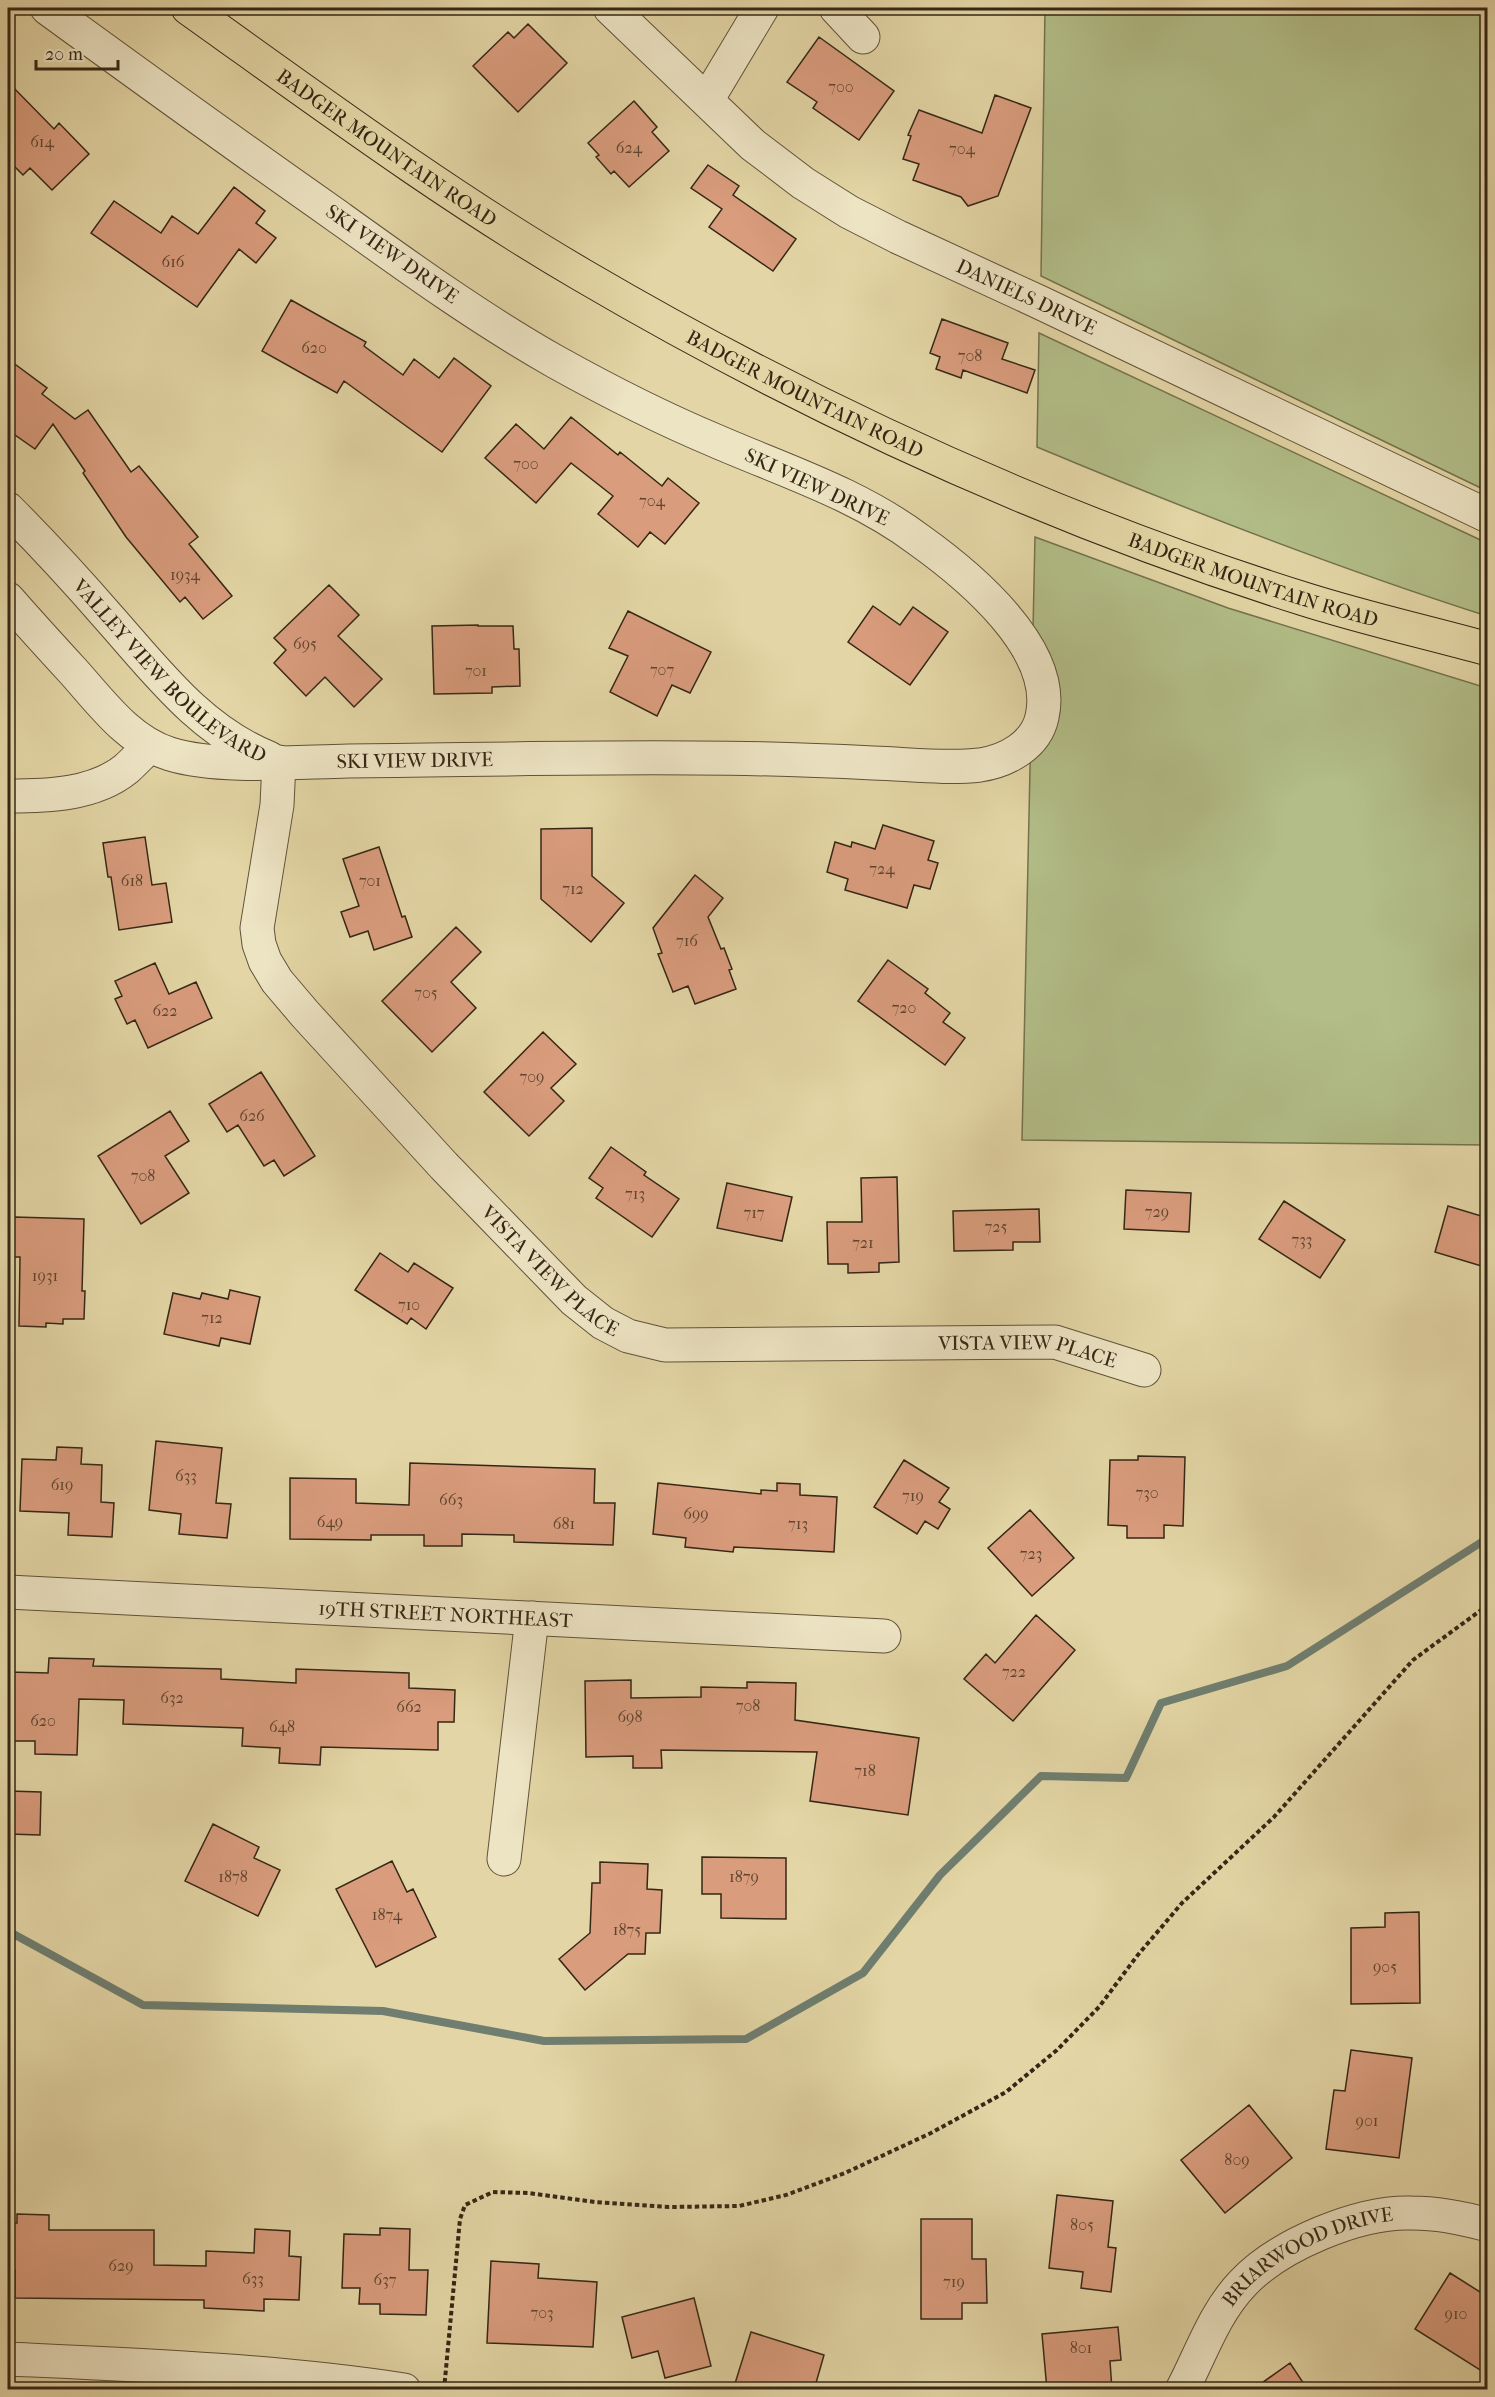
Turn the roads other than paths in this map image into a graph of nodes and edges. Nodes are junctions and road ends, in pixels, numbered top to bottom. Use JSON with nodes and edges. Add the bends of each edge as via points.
{"nodes":[{"id":1,"x":47,"y":8,"type":"edge"},
{"id":2,"x":188,"y":8,"type":"edge"},
{"id":3,"x":610,"y":8,"type":"edge"},
{"id":4,"x":762,"y":8,"type":"edge"},
{"id":5,"x":836,"y":8,"type":"edge"},
{"id":6,"x":863,"y":37,"type":"dead end"},
{"id":7,"x":707,"y":100,"type":"junction"},
{"id":8,"x":8,"y":508,"type":"edge"},
{"id":9,"x":1488,"y":516,"type":"edge"},
{"id":10,"x":8,"y":599,"type":"edge"},
{"id":11,"x":1488,"y":649,"type":"edge"},
{"id":12,"x":150,"y":746,"type":"junction"},
{"id":13,"x":279,"y":762,"type":"junction"},
{"id":14,"x":8,"y":796,"type":"edge"},
{"id":15,"x":1144,"y":1370,"type":"dead end"},
{"id":16,"x":8,"y":1592,"type":"edge"},
{"id":17,"x":532,"y":1618,"type":"junction"},
{"id":18,"x":884,"y":1636,"type":"dead end"},
{"id":19,"x":504,"y":1859,"type":"dead end"},
{"id":20,"x":1488,"y":2225,"type":"edge"},
{"id":21,"x":8,"y":2359,"type":"edge"},
{"id":22,"x":404,"y":2390,"type":"edge"},
{"id":23,"x":1182,"y":2390,"type":"edge"}],
"edges":[{"from":1,"to":13,"type":"street","name":"SKI VIEW DRIVE","via":[[402,262],[530,346],[655,413],[857,501],[921,540],[984,595],[1016,631],[1033,655],[1043,691],[1042,721],[1036,734],[1016,752],[983,764],[941,766],[764,758]]},
{"from":2,"to":11,"type":"main road","name":"BADGER MOUNTAIN ROAD","via":[[487,217],[592,281],[793,390],[934,457],[1170,554],[1305,599]]},
{"from":3,"to":7,"type":"street","name":"DANIELS DRIVE"},
{"from":4,"to":7,"type":"street"},
{"from":5,"to":6,"type":"street"},
{"from":7,"to":9,"type":"street","name":"DANIELS DRIVE","via":[[777,164],[849,212]]},
{"from":8,"to":13,"type":"street","name":"VALLEY VIEW BOULEVARD","via":[[192,709],[238,744]]},
{"from":10,"to":12,"type":"street","name":"VALLEY VIEW BOULEVARD","via":[[118,721]]},
{"from":12,"to":13,"type":"street","name":"VALLEY VIEW BOULEVARD","via":[[197,760]]},
{"from":12,"to":14,"type":"street","via":[[124,770],[99,785],[58,793]]},
{"from":13,"to":15,"type":"street","name":"VISTA VIEW PLACE","via":[[277,805],[257,928],[265,961],[305,1014],[444,1166],[574,1300],[603,1323],[628,1336],[665,1345],[1055,1342]]},
{"from":16,"to":17,"type":"street","name":"19TH STREET NORTHEAST"},
{"from":17,"to":18,"type":"street","name":"19TH STREET NORTHEAST"},
{"from":17,"to":19,"type":"street"},
{"from":20,"to":23,"type":"street","name":"BRIARWOOD DRIVE","via":[[1461,2217],[1410,2212],[1364,2218],[1308,2238],[1243,2282],[1213,2327]]},
{"from":21,"to":22,"type":"street","via":[[235,2370]]}]}
